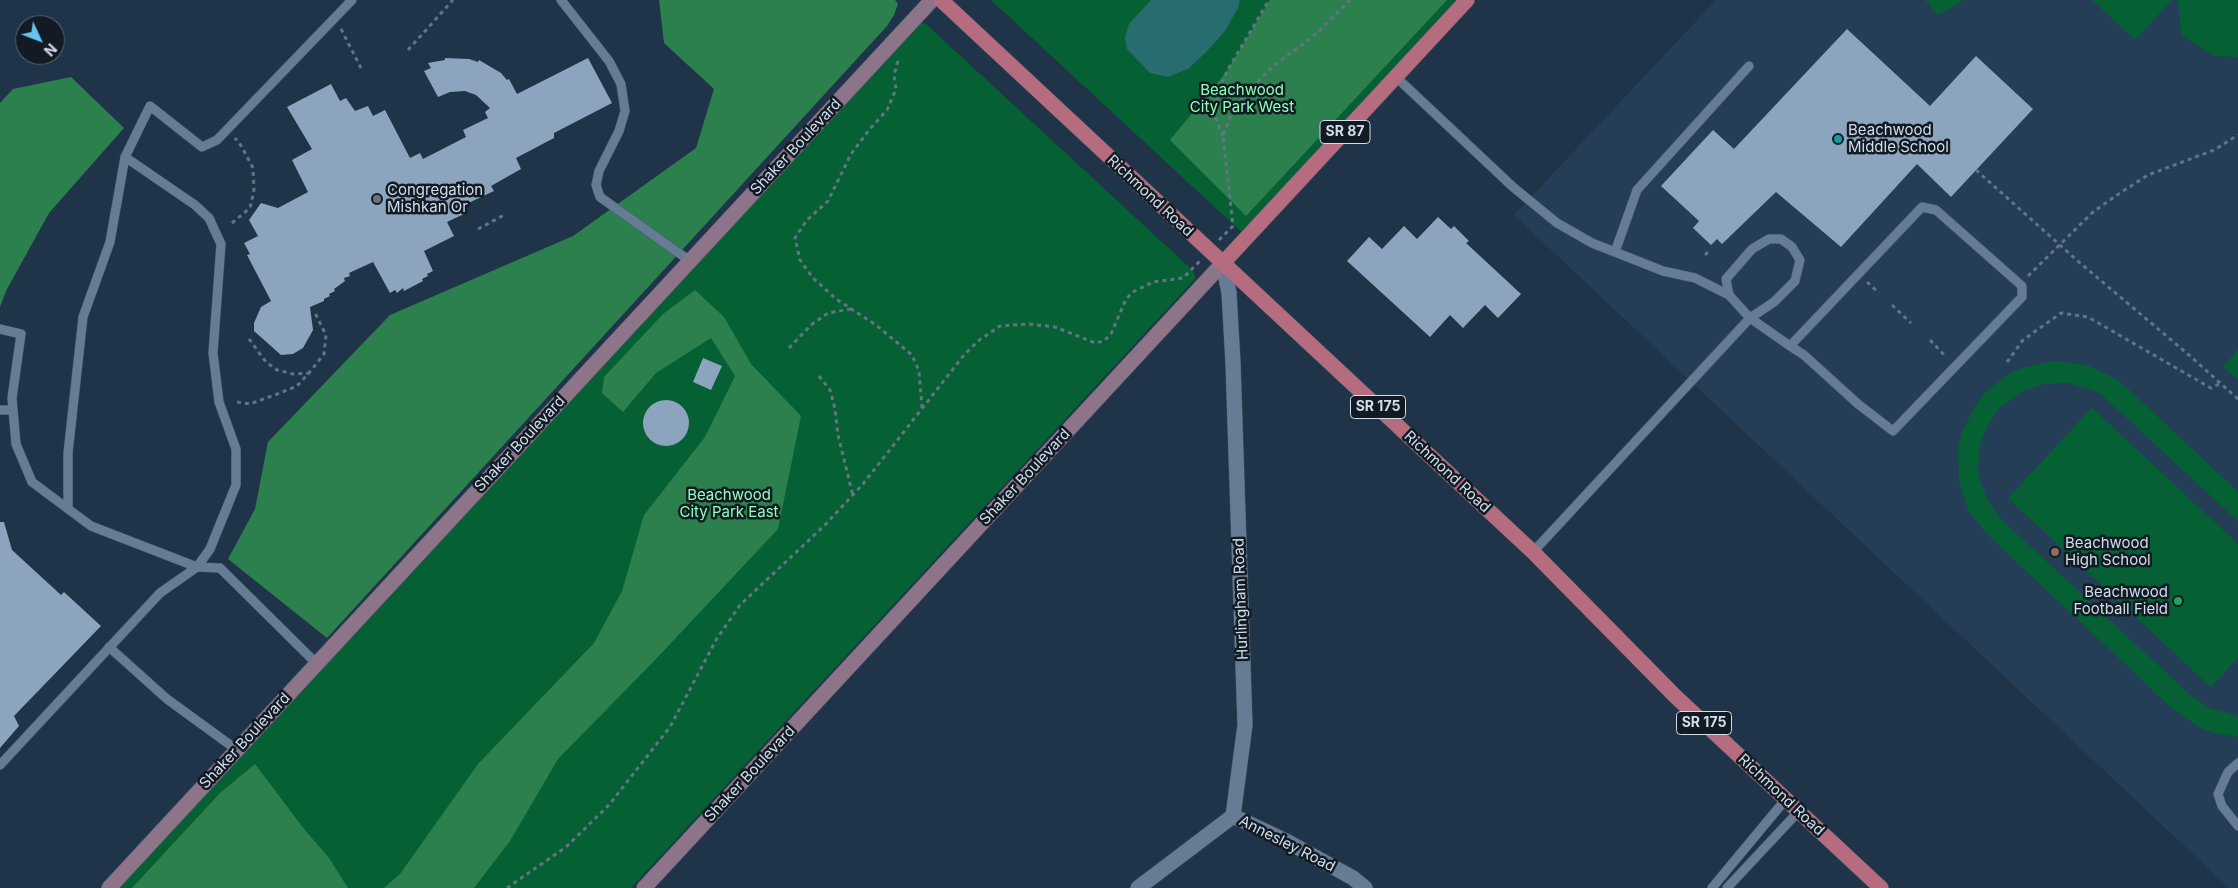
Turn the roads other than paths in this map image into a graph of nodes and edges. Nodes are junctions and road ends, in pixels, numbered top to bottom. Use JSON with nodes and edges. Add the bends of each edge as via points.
{"nodes":[{"id":1,"x":352,"y":0,"type":"edge"},
{"id":2,"x":561,"y":0,"type":"edge"},
{"id":3,"x":932,"y":0,"type":"edge"},
{"id":4,"x":941,"y":0,"type":"edge"},
{"id":5,"x":1467,"y":0,"type":"edge"},
{"id":6,"x":1749,"y":66,"type":"dead end"},
{"id":7,"x":1396,"y":76,"type":"junction"},
{"id":8,"x":125,"y":157,"type":"junction"},
{"id":9,"x":1615,"y":252,"type":"junction"},
{"id":10,"x":690,"y":261,"type":"junction"},
{"id":11,"x":1223,"y":263,"type":"junction"},
{"id":12,"x":1729,"y":295,"type":"junction"},
{"id":13,"x":1750,"y":318,"type":"junction"},
{"id":14,"x":0,"y":329,"type":"edge"},
{"id":15,"x":1790,"y":346,"type":"junction"},
{"id":16,"x":0,"y":410,"type":"edge"},
{"id":17,"x":13,"y":410,"type":"junction"},
{"id":18,"x":68,"y":509,"type":"junction"},
{"id":19,"x":1533,"y":552,"type":"junction"},
{"id":20,"x":198,"y":567,"type":"junction"},
{"id":21,"x":110,"y":647,"type":"junction"},
{"id":22,"x":317,"y":664,"type":"junction"},
{"id":23,"x":237,"y":750,"type":"junction"},
{"id":24,"x":2238,"y":763,"type":"edge"},
{"id":25,"x":0,"y":765,"type":"edge"},
{"id":26,"x":1786,"y":799,"type":"junction"},
{"id":27,"x":1799,"y":811,"type":"junction"},
{"id":28,"x":1233,"y":816,"type":"junction"},
{"id":29,"x":2238,"y":826,"type":"edge"},
{"id":30,"x":109,"y":888,"type":"edge"},
{"id":31,"x":644,"y":888,"type":"edge"},
{"id":32,"x":1138,"y":888,"type":"edge"},
{"id":33,"x":1366,"y":888,"type":"edge"},
{"id":34,"x":1712,"y":888,"type":"edge"},
{"id":35,"x":1728,"y":888,"type":"edge"},
{"id":36,"x":1881,"y":888,"type":"edge"}],
"edges":[{"from":1,"to":8,"type":"lane","via":[[217,140],[202,147],[150,106]]},
{"from":2,"to":10,"type":"lane","via":[[609,61],[621,84],[624,111],[619,131],[599,171],[596,185],[600,197]]},
{"from":3,"to":10,"type":"main road","name":"Shaker Boulevard"},
{"from":4,"to":11,"type":"main road","name":"Richmond Road"},
{"from":5,"to":7,"type":"main road","name":"Shaker Boulevard","number":"SR 87"},
{"from":6,"to":9,"type":"lane","via":[[1637,190]]},
{"from":7,"to":9,"type":"lane","via":[[1513,187],[1557,223]]},
{"from":7,"to":11,"type":"main road","name":"Shaker Boulevard","number":"SR 87"},
{"from":8,"to":18,"type":"lane","via":[[110,242],[84,317],[68,452]]},
{"from":8,"to":20,"type":"lane","via":[[209,218],[221,244],[213,353],[219,402],[236,449],[236,485],[210,549]]},
{"from":9,"to":12,"type":"lane","via":[[1663,271],[1695,278]]},
{"from":10,"to":22,"type":"main road","name":"Shaker Boulevard"},
{"from":11,"to":19,"type":"main road","name":"Richmond Road","number":"SR 175"},
{"from":11,"to":28,"type":"street","name":"Hurlingham Road","via":[[1229,293],[1245,726]]},
{"from":11,"to":31,"type":"main road","name":"Shaker Boulevard"},
{"from":12,"to":13,"type":"lane"},
{"from":12,"to":13,"type":"lane","via":[[1726,280],[1752,249],[1769,239],[1781,239],[1792,248],[1800,260],[1794,281],[1774,302]]},
{"from":13,"to":15,"type":"lane"},
{"from":13,"to":19,"type":"lane"},
{"from":14,"to":17,"type":"lane","via":[[21,334]]},
{"from":15,"to":15,"type":"lane","via":[[1892,431],[2022,297],[2022,286],[1936,210],[1922,207]]},
{"from":16,"to":17,"type":"lane"},
{"from":17,"to":18,"type":"lane","via":[[16,444],[32,482]]},
{"from":18,"to":20,"type":"lane","via":[[91,526]]},
{"from":19,"to":26,"type":"main road","name":"Richmond Road","number":"SR 175","via":[[1675,696]]},
{"from":20,"to":21,"type":"lane","via":[[160,593]]},
{"from":20,"to":22,"type":"lane","via":[[220,568]]},
{"from":21,"to":23,"type":"lane","via":[[167,698]]},
{"from":21,"to":25,"type":"lane"},
{"from":22,"to":23,"type":"main road","name":"Shaker Boulevard"},
{"from":23,"to":30,"type":"main road","name":"Shaker Boulevard"},
{"from":24,"to":29,"type":"lane","via":[[2228,772],[2218,794],[2222,806]]},
{"from":26,"to":27,"type":"main road","name":"Richmond Road","number":"SR 175"},
{"from":26,"to":34,"type":"lane"},
{"from":27,"to":35,"type":"lane"},
{"from":27,"to":36,"type":"main road","name":"Richmond Road","number":"SR 175"},
{"from":28,"to":32,"type":"street"},
{"from":28,"to":33,"type":"street","name":"Annesley Road","via":[[1296,847]]}]}
